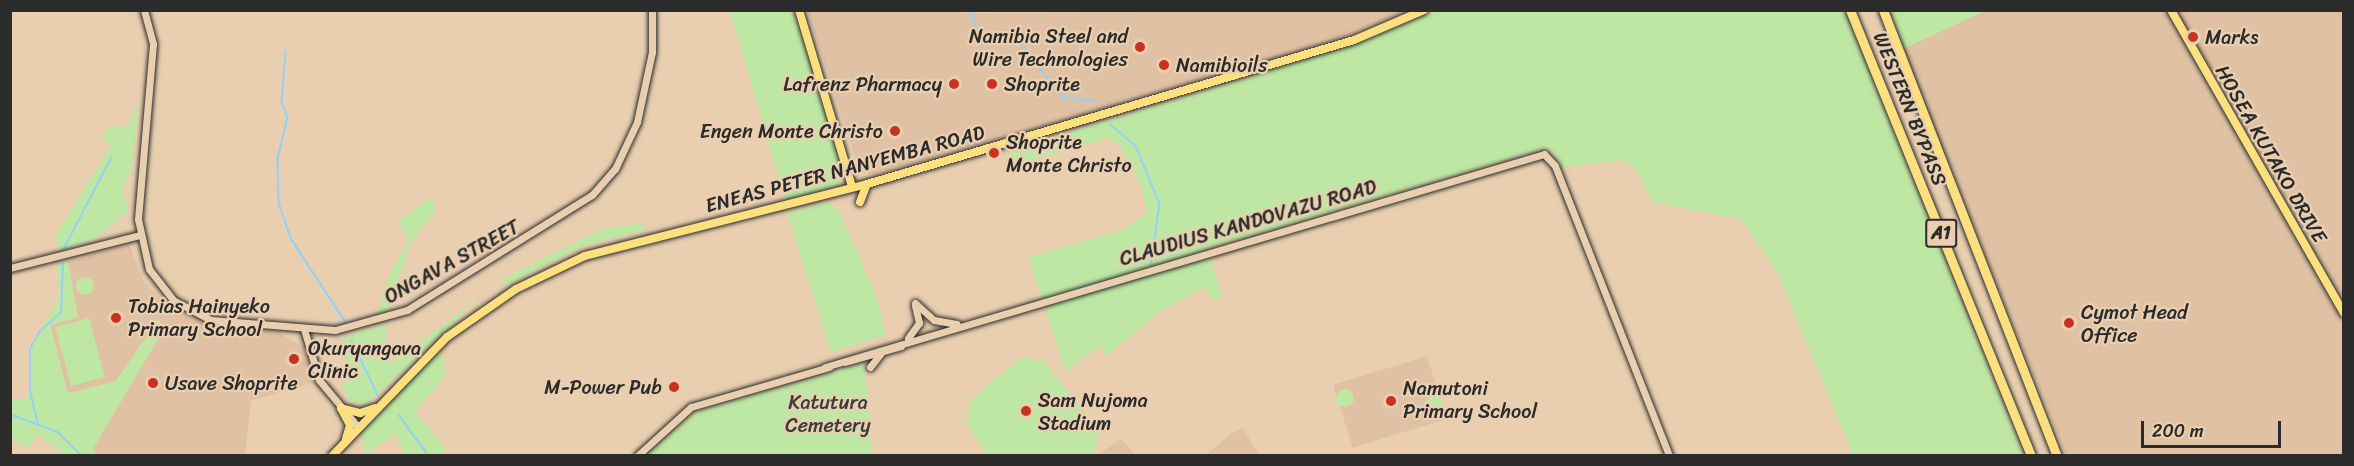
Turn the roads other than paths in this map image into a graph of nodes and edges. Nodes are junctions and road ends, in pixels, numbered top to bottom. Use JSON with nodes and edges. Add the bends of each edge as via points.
{"nodes":[{"id":1,"x":144,"y":10,"type":"edge"},
{"id":2,"x":651,"y":10,"type":"edge"},
{"id":3,"x":800,"y":10,"type":"edge"},
{"id":4,"x":1424,"y":10,"type":"edge"},
{"id":5,"x":1850,"y":10,"type":"edge"},
{"id":6,"x":1883,"y":10,"type":"edge"},
{"id":7,"x":2171,"y":10,"type":"edge"},
{"id":8,"x":867,"y":184,"type":"junction"},
{"id":9,"x":852,"y":187,"type":"junction"},
{"id":10,"x":860,"y":202,"type":"dead end"},
{"id":11,"x":139,"y":235,"type":"junction"},
{"id":12,"x":10,"y":268,"type":"edge"},
{"id":13,"x":2343,"y":313,"type":"edge"},
{"id":14,"x":972,"y":322,"type":"junction"},
{"id":15,"x":959,"y":326,"type":"junction"},
{"id":16,"x":304,"y":329,"type":"junction"},
{"id":17,"x":906,"y":340,"type":"junction"},
{"id":18,"x":883,"y":351,"type":"junction"},
{"id":19,"x":854,"y":360,"type":"junction"},
{"id":20,"x":825,"y":368,"type":"junction"},
{"id":21,"x":379,"y":405,"type":"junction"},
{"id":22,"x":341,"y":408,"type":"junction"},
{"id":23,"x":359,"y":428,"type":"junction"},
{"id":24,"x":344,"y":444,"type":"junction"},
{"id":25,"x":332,"y":456,"type":"edge"},
{"id":26,"x":637,"y":456,"type":"edge"},
{"id":27,"x":1669,"y":456,"type":"edge"},
{"id":28,"x":2031,"y":456,"type":"edge"},
{"id":29,"x":2057,"y":456,"type":"edge"}],
"edges":[{"from":1,"to":11,"type":"street","name":"ONGAVA STREET","via":[[153,44]]},
{"from":2,"to":16,"type":"street","name":"ONGAVA STREET","via":[[652,52],[637,122],[615,169],[585,201],[407,310],[345,329]]},
{"from":3,"to":9,"type":"main road"},
{"from":4,"to":8,"type":"main road","name":"ENEAS PETER NANYEMBA ROAD","via":[[1354,40]]},
{"from":5,"to":28,"type":"highway","name":"WESTERN BYPASS","number":"A1"},
{"from":6,"to":29,"type":"highway","name":"WESTERN BYPASS","number":"A1"},
{"from":7,"to":13,"type":"main road","name":"HOSEA KUTAKO DRIVE"},
{"from":8,"to":9,"type":"main road","name":"ENEAS PETER NANYEMBA ROAD"},
{"from":8,"to":10,"type":"main road"},
{"from":9,"to":21,"type":"main road","name":"ENEAS PETER NANYEMBA ROAD","via":[[626,242],[546,272],[447,337]]},
{"from":11,"to":12,"type":"street"},
{"from":11,"to":16,"type":"street","name":"ONGAVA STREET","via":[[154,277],[189,310],[222,323]]},
{"from":14,"to":15,"type":"street","name":"CLAUDIUS KANDOVAZU ROAD"},
{"from":14,"to":17,"type":"street","via":[[934,320],[915,303],[919,323]]},
{"from":14,"to":27,"type":"street","name":"CLAUDIUS KANDOVAZU ROAD","via":[[1547,155]]},
{"from":15,"to":17,"type":"street","name":"CLAUDIUS KANDOVAZU ROAD"},
{"from":15,"to":18,"type":"street","name":"CLAUDIUS KANDOVAZU ROAD"},
{"from":16,"to":22,"type":"street","via":[[314,371]]},
{"from":17,"to":20,"type":"street","name":"CLAUDIUS KANDOVAZU ROAD"},
{"from":18,"to":19,"type":"street","name":"CLAUDIUS KANDOVAZU ROAD"},
{"from":18,"to":19,"type":"street","via":[[870,367]]},
{"from":19,"to":20,"type":"street","name":"CLAUDIUS KANDOVAZU ROAD"},
{"from":20,"to":26,"type":"street","name":"CLAUDIUS KANDOVAZU ROAD","via":[[691,407]]},
{"from":21,"to":22,"type":"main road","via":[[360,413]]},
{"from":21,"to":23,"type":"main road","name":"ENEAS PETER NANYEMBA ROAD"},
{"from":22,"to":23,"type":"street"},
{"from":22,"to":24,"type":"main road","via":[[350,429]]},
{"from":23,"to":24,"type":"main road","name":"ENEAS PETER NANYEMBA ROAD"},
{"from":24,"to":25,"type":"main road","name":"ENEAS PETER NANYEMBA ROAD"}]}
